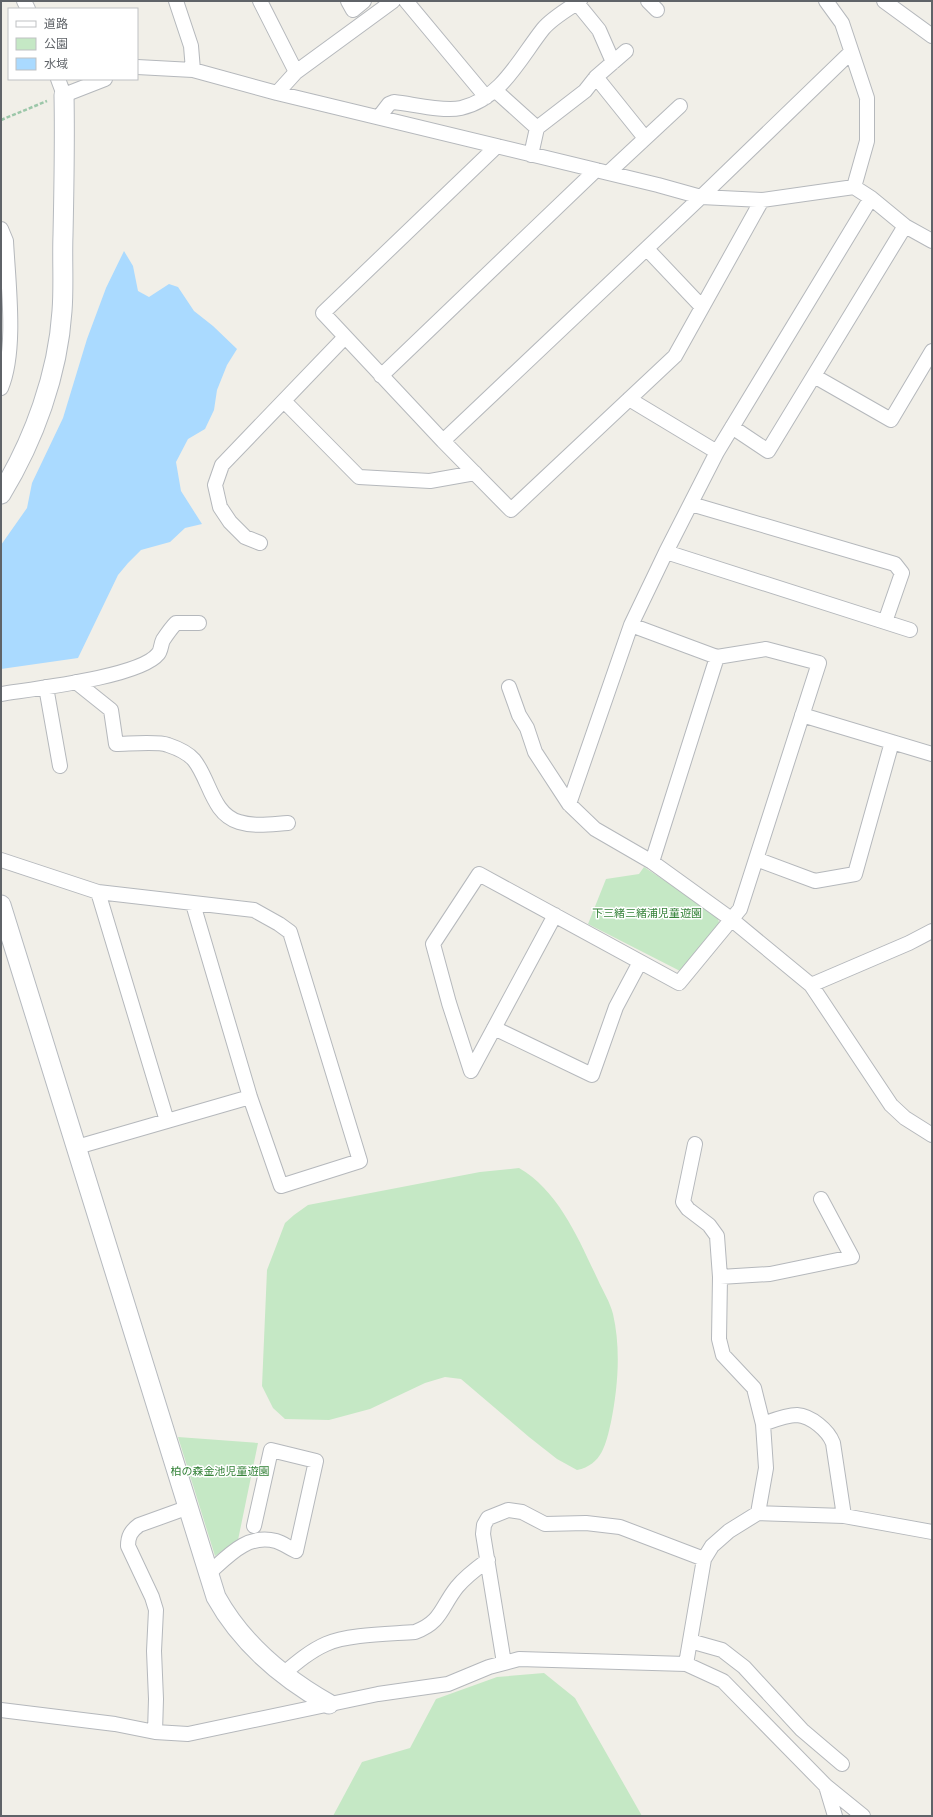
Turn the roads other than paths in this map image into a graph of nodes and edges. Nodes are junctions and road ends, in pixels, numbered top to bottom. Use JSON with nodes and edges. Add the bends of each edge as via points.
{"nodes":[{"id":1,"x":176,"y":1,"type":"edge"},
{"id":2,"x":260,"y":1,"type":"edge"},
{"id":3,"x":348,"y":1,"type":"edge"},
{"id":4,"x":364,"y":1,"type":"edge"},
{"id":5,"x":393,"y":1,"type":"edge"},
{"id":6,"x":406,"y":1,"type":"edge"},
{"id":7,"x":826,"y":1,"type":"edge"},
{"id":8,"x":884,"y":1,"type":"edge"},
{"id":9,"x":578,"y":2,"type":"edge"},
{"id":10,"x":932,"y":36,"type":"edge"},
{"id":11,"x":626,"y":51,"type":"dead end"},
{"id":12,"x":850,"y":53,"type":"junction"},
{"id":13,"x":613,"y":62,"type":"junction"},
{"id":14,"x":138,"y":67,"type":"edge"},
{"id":15,"x":193,"y":70,"type":"junction"},
{"id":16,"x":296,"y":72,"type":"junction"},
{"id":17,"x":596,"y":77,"type":"junction"},
{"id":18,"x":99,"y":80,"type":"edge"},
{"id":19,"x":61,"y":87,"type":"edge"},
{"id":20,"x":277,"y":93,"type":"junction"},
{"id":21,"x":491,"y":94,"type":"junction"},
{"id":22,"x":680,"y":106,"type":"dead end"},
{"id":23,"x":379,"y":117,"type":"junction"},
{"id":24,"x":537,"y":128,"type":"junction"},
{"id":25,"x":645,"y":138,"type":"junction"},
{"id":26,"x":497,"y":146,"type":"junction"},
{"id":27,"x":532,"y":155,"type":"junction"},
{"id":28,"x":602,"y":171,"type":"junction"},
{"id":29,"x":854,"y":187,"type":"junction"},
{"id":30,"x":701,"y":198,"type":"junction"},
{"id":31,"x":871,"y":198,"type":"junction"},
{"id":32,"x":762,"y":200,"type":"junction"},
{"id":33,"x":905,"y":226,"type":"junction"},
{"id":34,"x":1,"y":230,"type":"edge"},
{"id":35,"x":932,"y":241,"type":"edge"},
{"id":36,"x":646,"y":249,"type":"junction"},
{"id":37,"x":702,"y":307,"type":"junction"},
{"id":38,"x":345,"y":337,"type":"junction"},
{"id":39,"x":932,"y":351,"type":"edge"},
{"id":40,"x":381,"y":376,"type":"junction"},
{"id":41,"x":814,"y":376,"type":"junction"},
{"id":42,"x":1,"y":388,"type":"edge"},
{"id":43,"x":629,"y":399,"type":"junction"},
{"id":44,"x":284,"y":401,"type":"junction"},
{"id":45,"x":732,"y":427,"type":"junction"},
{"id":46,"x":444,"y":441,"type":"junction"},
{"id":47,"x":717,"y":452,"type":"junction"},
{"id":48,"x":474,"y":473,"type":"junction"},
{"id":49,"x":1,"y":494,"type":"edge"},
{"id":50,"x":691,"y":504,"type":"junction"},
{"id":51,"x":260,"y":543,"type":"dead end"},
{"id":52,"x":666,"y":552,"type":"junction"},
{"id":53,"x":885,"y":622,"type":"junction"},
{"id":54,"x":199,"y":623,"type":"dead end"},
{"id":55,"x":631,"y":625,"type":"junction"},
{"id":56,"x":910,"y":630,"type":"dead end"},
{"id":57,"x":717,"y":657,"type":"junction"},
{"id":58,"x":76,"y":682,"type":"junction"},
{"id":59,"x":46,"y":687,"type":"junction"},
{"id":60,"x":509,"y":687,"type":"dead end"},
{"id":61,"x":1,"y":694,"type":"edge"},
{"id":62,"x":802,"y":715,"type":"junction"},
{"id":63,"x":892,"y":742,"type":"junction"},
{"id":64,"x":932,"y":754,"type":"edge"},
{"id":65,"x":60,"y":766,"type":"dead end"},
{"id":66,"x":569,"y":804,"type":"junction"},
{"id":67,"x":288,"y":822,"type":"dead end"},
{"id":68,"x":756,"y":859,"type":"junction"},
{"id":69,"x":1,"y":860,"type":"edge"},
{"id":70,"x":652,"y":862,"type":"junction"},
{"id":71,"x":98,"y":892,"type":"junction"},
{"id":72,"x":192,"y":904,"type":"junction"},
{"id":73,"x":1,"y":905,"type":"edge"},
{"id":74,"x":555,"y":915,"type":"junction"},
{"id":75,"x":731,"y":920,"type":"junction"},
{"id":76,"x":932,"y":931,"type":"edge"},
{"id":77,"x":640,"y":962,"type":"junction"},
{"id":78,"x":811,"y":985,"type":"junction"},
{"id":79,"x":494,"y":1028,"type":"junction"},
{"id":80,"x":250,"y":1097,"type":"junction"},
{"id":81,"x":167,"y":1121,"type":"junction"},
{"id":82,"x":932,"y":1134,"type":"edge"},
{"id":83,"x":695,"y":1144,"type":"dead end"},
{"id":84,"x":77,"y":1147,"type":"junction"},
{"id":85,"x":821,"y":1199,"type":"dead end"},
{"id":86,"x":720,"y":1276,"type":"junction"},
{"id":87,"x":763,"y":1424,"type":"junction"},
{"id":88,"x":188,"y":1507,"type":"junction"},
{"id":89,"x":758,"y":1513,"type":"junction"},
{"id":90,"x":844,"y":1516,"type":"junction"},
{"id":91,"x":254,"y":1526,"type":"dead end"},
{"id":92,"x":932,"y":1532,"type":"edge"},
{"id":93,"x":704,"y":1559,"type":"junction"},
{"id":94,"x":488,"y":1560,"type":"junction"},
{"id":95,"x":209,"y":1573,"type":"junction"},
{"id":96,"x":690,"y":1641,"type":"junction"},
{"id":97,"x":504,"y":1662,"type":"junction"},
{"id":98,"x":686,"y":1664,"type":"junction"},
{"id":99,"x":283,"y":1674,"type":"junction"},
{"id":100,"x":329,"y":1704,"type":"junction"},
{"id":101,"x":1,"y":1710,"type":"edge"},
{"id":102,"x":155,"y":1732,"type":"junction"},
{"id":103,"x":842,"y":1764,"type":"dead end"},
{"id":104,"x":826,"y":1786,"type":"junction"},
{"id":105,"x":835,"y":1816,"type":"edge"},
{"id":106,"x":863,"y":1816,"type":"edge"}],
"edges":[{"from":1,"to":15,"type":"street","via":[[191,46]]},
{"from":2,"to":16,"type":"street"},
{"from":3,"to":4,"type":"street","via":[[353,10]]},
{"from":5,"to":16,"type":"street"},
{"from":6,"to":21,"type":"street"},
{"from":7,"to":12,"type":"street","via":[[842,23]]},
{"from":8,"to":10,"type":"street"},
{"from":9,"to":13,"type":"street","via":[[599,30]]},
{"from":9,"to":21,"type":"street","via":[[544,28]]},
{"from":11,"to":13,"type":"street"},
{"from":12,"to":29,"type":"street","via":[[867,98],[867,141]]},
{"from":12,"to":30,"type":"street"},
{"from":13,"to":17,"type":"street"},
{"from":14,"to":15,"type":"street"},
{"from":15,"to":20,"type":"street"},
{"from":16,"to":20,"type":"street"},
{"from":17,"to":24,"type":"street","via":[[585,91]]},
{"from":17,"to":25,"type":"street"},
{"from":18,"to":19,"type":"street"},
{"from":19,"to":49,"type":"street","via":[[66,154],[62,311],[57,351],[42,408]]},
{"from":20,"to":23,"type":"street"},
{"from":21,"to":23,"type":"street","via":[[461,108],[438,108],[394,102],[388,104]]},
{"from":21,"to":24,"type":"street"},
{"from":22,"to":25,"type":"street"},
{"from":23,"to":26,"type":"street"},
{"from":24,"to":27,"type":"street"},
{"from":25,"to":28,"type":"street"},
{"from":26,"to":27,"type":"street"},
{"from":26,"to":38,"type":"street","via":[[323,313]]},
{"from":27,"to":28,"type":"street"},
{"from":28,"to":30,"type":"street"},
{"from":28,"to":40,"type":"street"},
{"from":29,"to":31,"type":"street"},
{"from":29,"to":32,"type":"street"},
{"from":30,"to":32,"type":"street"},
{"from":30,"to":36,"type":"street"},
{"from":31,"to":33,"type":"street"},
{"from":31,"to":45,"type":"street"},
{"from":32,"to":37,"type":"street"},
{"from":33,"to":35,"type":"street"},
{"from":33,"to":41,"type":"street"},
{"from":34,"to":42,"type":"street","via":[[6,241],[9,342]]},
{"from":36,"to":37,"type":"street"},
{"from":36,"to":46,"type":"street"},
{"from":37,"to":43,"type":"street","via":[[675,356]]},
{"from":38,"to":40,"type":"street"},
{"from":38,"to":44,"type":"street"},
{"from":39,"to":41,"type":"street","via":[[891,420]]},
{"from":40,"to":46,"type":"street"},
{"from":41,"to":45,"type":"street","via":[[768,451]]},
{"from":43,"to":47,"type":"street"},
{"from":43,"to":48,"type":"street","via":[[511,510]]},
{"from":44,"to":48,"type":"street","via":[[359,477],[430,481]]},
{"from":44,"to":51,"type":"street","via":[[222,465],[215,485],[220,507],[230,522],[245,537]]},
{"from":45,"to":47,"type":"street"},
{"from":46,"to":48,"type":"street"},
{"from":47,"to":50,"type":"street"},
{"from":50,"to":52,"type":"street"},
{"from":50,"to":53,"type":"street","via":[[895,564],[902,573]]},
{"from":52,"to":53,"type":"street"},
{"from":52,"to":55,"type":"street"},
{"from":53,"to":56,"type":"street"},
{"from":54,"to":58,"type":"street","via":[[176,623],[163,641],[158,654],[146,662],[123,672]]},
{"from":55,"to":57,"type":"street"},
{"from":55,"to":66,"type":"street"},
{"from":57,"to":62,"type":"street","via":[[766,649],[819,663]]},
{"from":57,"to":70,"type":"street"},
{"from":58,"to":59,"type":"street"},
{"from":58,"to":67,"type":"street","via":[[111,710],[116,744],[166,744],[181,750],[193,760],[225,814],[238,822],[258,825]]},
{"from":59,"to":61,"type":"street"},
{"from":59,"to":65,"type":"street"},
{"from":60,"to":66,"type":"street","via":[[535,752]]},
{"from":62,"to":63,"type":"street"},
{"from":62,"to":68,"type":"street"},
{"from":63,"to":64,"type":"street"},
{"from":63,"to":68,"type":"street","via":[[855,874],[815,881]]},
{"from":66,"to":70,"type":"street","via":[[595,829]]},
{"from":68,"to":75,"type":"street","via":[[740,909]]},
{"from":69,"to":71,"type":"street"},
{"from":70,"to":75,"type":"street"},
{"from":71,"to":72,"type":"street"},
{"from":71,"to":81,"type":"street"},
{"from":72,"to":80,"type":"street"},
{"from":72,"to":80,"type":"street","via":[[254,910],[290,932],[360,1161],[281,1186]]},
{"from":73,"to":84,"type":"street"},
{"from":74,"to":77,"type":"street"},
{"from":74,"to":79,"type":"street"},
{"from":74,"to":79,"type":"street","via":[[479,874],[433,944],[448,1003],[471,1071]]},
{"from":75,"to":77,"type":"street","via":[[679,983]]},
{"from":75,"to":78,"type":"street"},
{"from":76,"to":78,"type":"street"},
{"from":77,"to":79,"type":"street","via":[[616,1007],[592,1075]]},
{"from":78,"to":82,"type":"street","via":[[891,1105],[905,1118]]},
{"from":80,"to":81,"type":"street"},
{"from":81,"to":84,"type":"street"},
{"from":83,"to":86,"type":"street","via":[[683,1202],[709,1225],[717,1236]]},
{"from":84,"to":88,"type":"street"},
{"from":85,"to":86,"type":"street","via":[[852,1257],[770,1274]]},
{"from":86,"to":87,"type":"street","via":[[719,1339],[723,1355],[754,1388]]},
{"from":87,"to":89,"type":"street","via":[[766,1468]]},
{"from":87,"to":90,"type":"street","via":[[798,1415],[811,1420],[830,1436]]},
{"from":88,"to":95,"type":"street"},
{"from":88,"to":102,"type":"street","via":[[139,1525],[128,1537],[128,1546],[156,1610]]},
{"from":89,"to":90,"type":"street"},
{"from":89,"to":93,"type":"street","via":[[729,1531],[712,1546]]},
{"from":90,"to":92,"type":"street"},
{"from":91,"to":95,"type":"street","via":[[270,1450],[316,1461],[296,1551],[276,1541],[257,1539],[242,1545]]},
{"from":93,"to":94,"type":"street","via":[[620,1527],[586,1523],[545,1524],[522,1512],[508,1510],[488,1518],[484,1525],[483,1534]]},
{"from":93,"to":96,"type":"street"},
{"from":94,"to":97,"type":"street"},
{"from":94,"to":99,"type":"street","via":[[466,1577],[456,1588],[436,1621],[426,1628],[415,1632],[340,1640],[326,1644]]},
{"from":95,"to":99,"type":"street","via":[[216,1597],[227,1617],[244,1638]]},
{"from":96,"to":98,"type":"street"},
{"from":96,"to":103,"type":"street","via":[[722,1650],[731,1656],[802,1730]]},
{"from":97,"to":98,"type":"street","via":[[519,1659]]},
{"from":97,"to":100,"type":"street","via":[[448,1684]]},
{"from":98,"to":104,"type":"street","via":[[723,1681]]},
{"from":99,"to":100,"type":"street"},
{"from":100,"to":102,"type":"street","via":[[188,1734]]},
{"from":101,"to":102,"type":"street","via":[[115,1724]]},
{"from":104,"to":105,"type":"street"},
{"from":104,"to":106,"type":"street"}]}
